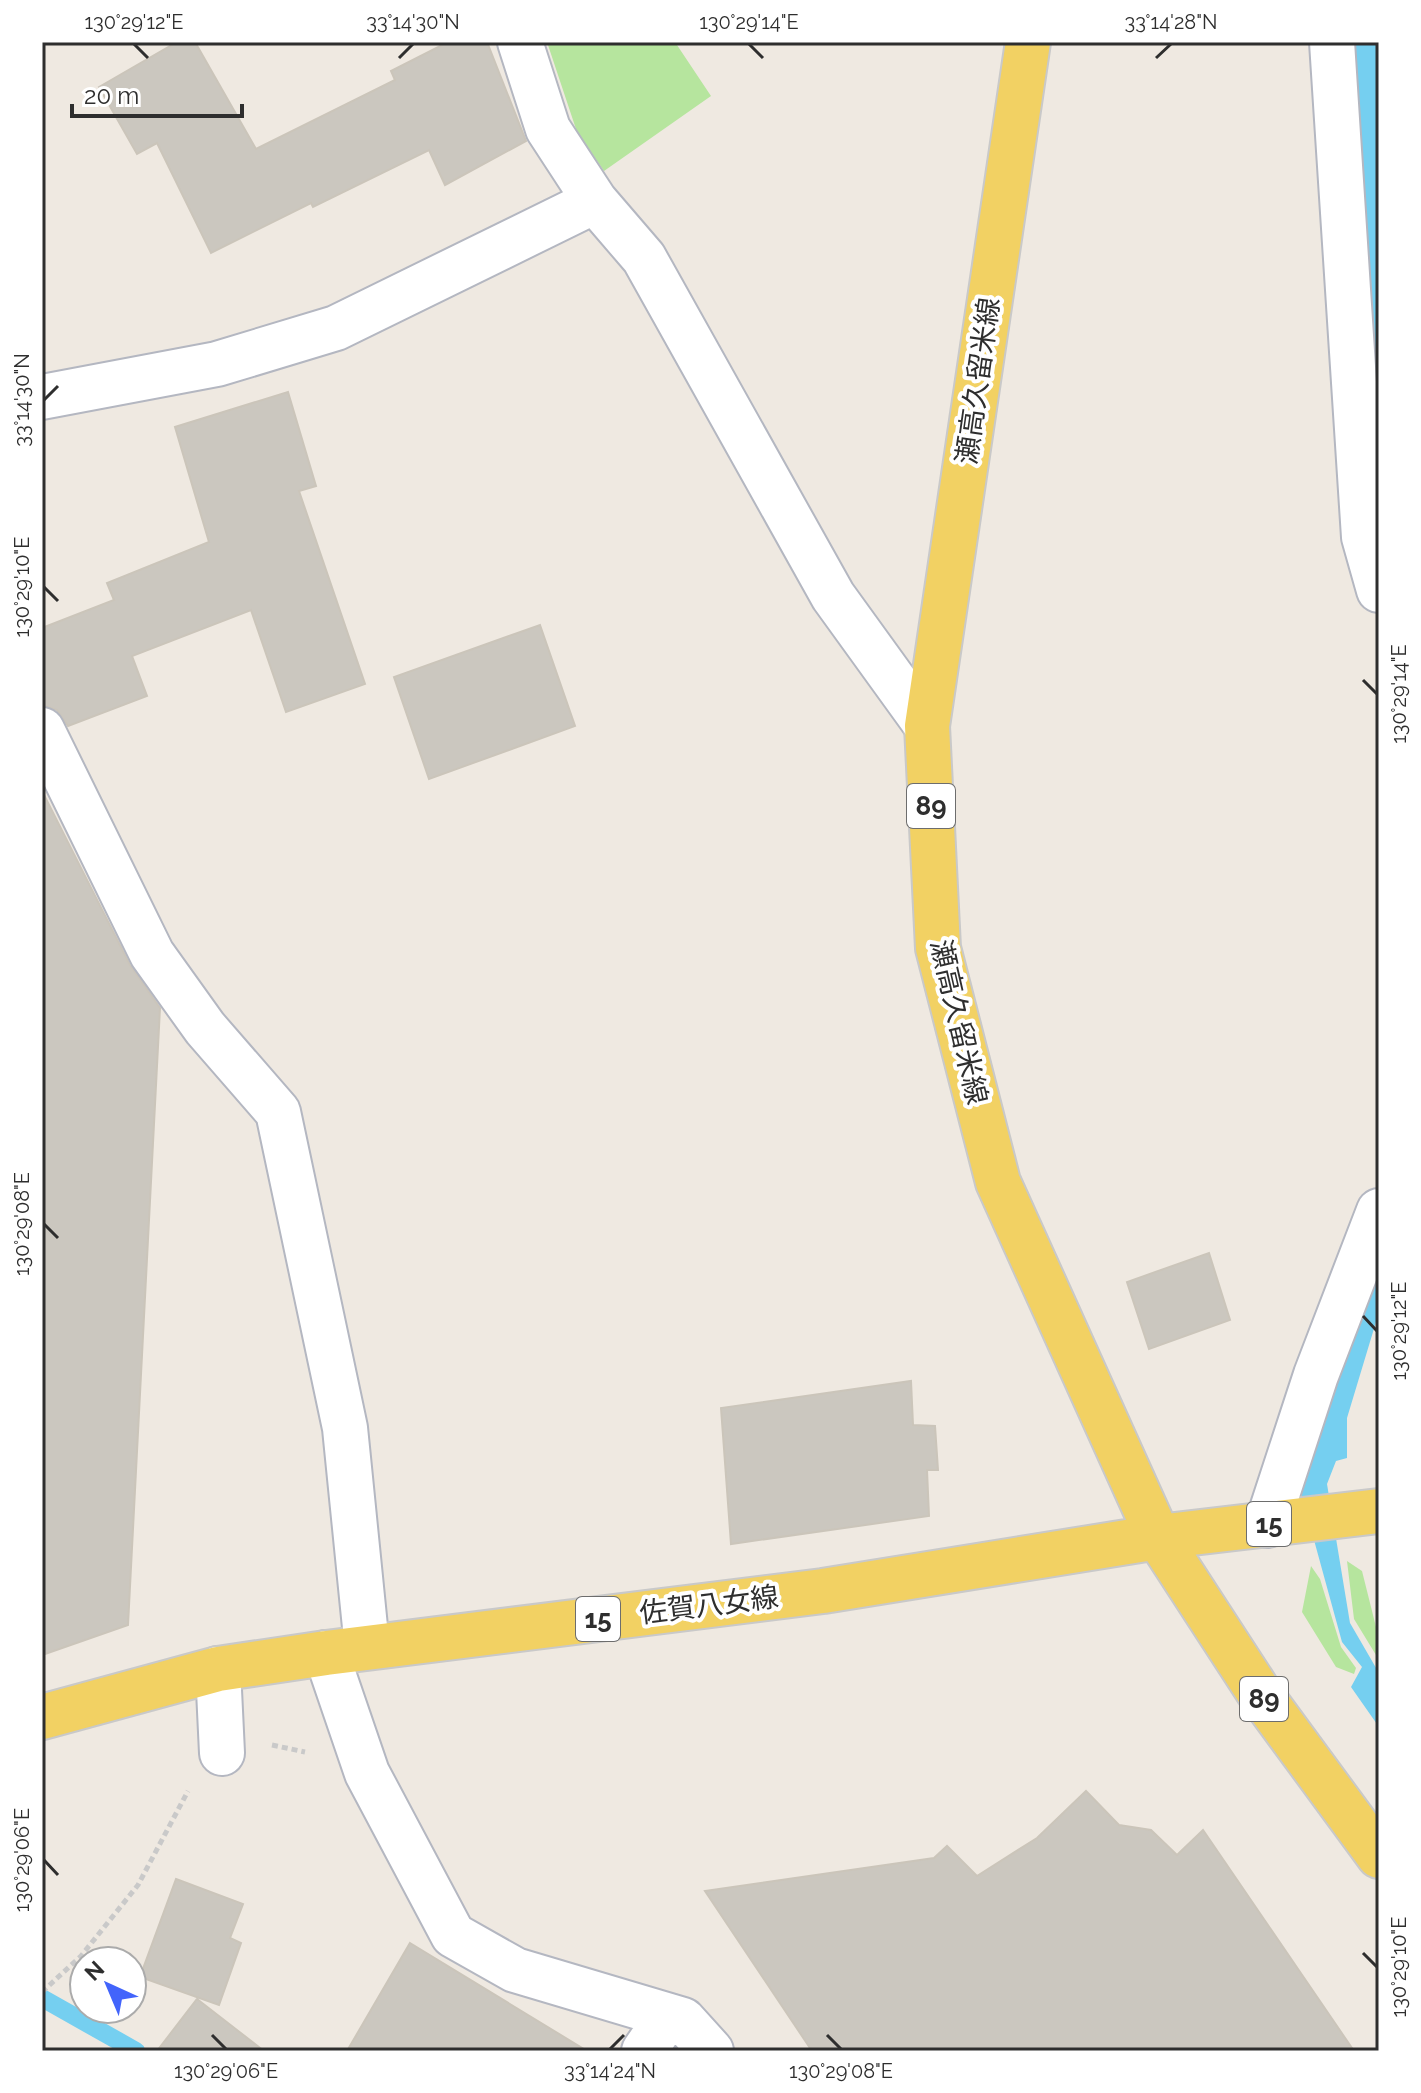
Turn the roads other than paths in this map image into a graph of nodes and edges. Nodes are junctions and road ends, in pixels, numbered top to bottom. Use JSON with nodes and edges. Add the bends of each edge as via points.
{"nodes":[{"id":1,"x":520,"y":42,"type":"edge"},
{"id":2,"x":1028,"y":42,"type":"edge"},
{"id":3,"x":1332,"y":42,"type":"edge"},
{"id":4,"x":595,"y":201,"type":"junction"},
{"id":5,"x":42,"y":397,"type":"edge"},
{"id":6,"x":1379,"y":590,"type":"edge"},
{"id":7,"x":927,"y":726,"type":"junction"},
{"id":8,"x":42,"y":730,"type":"edge"},
{"id":9,"x":1379,"y":1211,"type":"edge"},
{"id":10,"x":1377,"y":1504,"type":"edge"},
{"id":11,"x":1267,"y":1525,"type":"junction"},
{"id":12,"x":1158,"y":1537,"type":"junction"},
{"id":13,"x":347,"y":1650,"type":"junction"},
{"id":14,"x":218,"y":1669,"type":"junction"},
{"id":15,"x":42,"y":1717,"type":"edge"},
{"id":16,"x":222,"y":1753,"type":"road end"},
{"id":17,"x":1379,"y":1856,"type":"edge"},
{"id":18,"x":656,"y":2034,"type":"edge"},
{"id":19,"x":711,"y":2051,"type":"edge"}],
"edges":[{"from":1,"to":4,"type":"street","via":[[548,129]]},
{"from":2,"to":7,"type":"main road","name":"瀬高久留米線","number":"89"},
{"from":3,"to":6,"type":"street","via":[[1364,537]]},
{"from":4,"to":5,"type":"street","via":[[336,328],[217,364]]},
{"from":4,"to":7,"type":"street","via":[[644,258],[833,596]]},
{"from":7,"to":12,"type":"main road","name":"瀬高久留米線","number":"89","via":[[938,948],[998,1182]]},
{"from":8,"to":13,"type":"street","via":[[152,954],[205,1028],[278,1112],[345,1428]]},
{"from":9,"to":11,"type":"street","via":[[1316,1375]]},
{"from":10,"to":11,"type":"main road","name":"佐賀八女線","number":"15"},
{"from":11,"to":12,"type":"main road","name":"佐賀八女線","number":"15"},
{"from":12,"to":13,"type":"main road","name":"佐賀八女線","number":"15","via":[[823,1591]]},
{"from":12,"to":17,"type":"main road","name":"瀬高久留米線","number":"89","via":[[1260,1694]]},
{"from":13,"to":14,"type":"main road","name":"佐賀八女線","number":"15"},
{"from":13,"to":18,"type":"street","via":[[367,1773],[453,1935],[515,1970]]},
{"from":14,"to":15,"type":"main road","name":"佐賀八女線","number":"15"},
{"from":14,"to":16,"type":"street"},
{"from":18,"to":19,"type":"street","via":[[683,2020]]}]}
